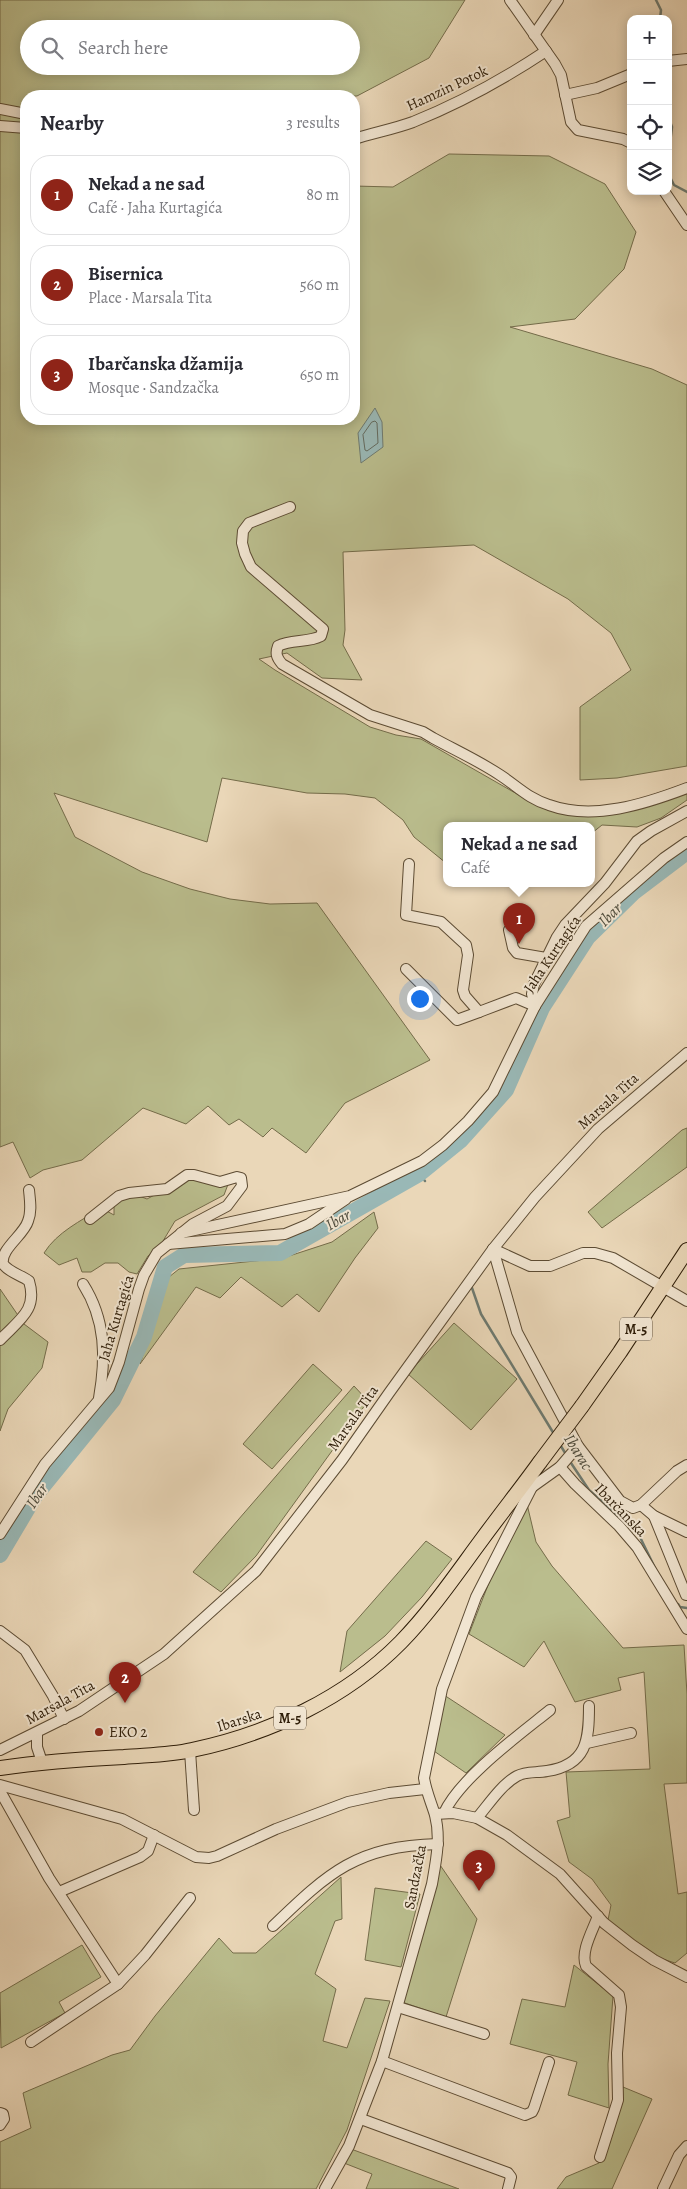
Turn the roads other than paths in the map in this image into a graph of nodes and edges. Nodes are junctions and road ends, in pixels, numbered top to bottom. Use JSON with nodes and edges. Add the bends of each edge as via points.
{"nodes":[{"id":1,"x":510,"y":0,"type":"edge"},
{"id":2,"x":558,"y":0,"type":"edge"},
{"id":3,"x":534,"y":35,"type":"junction"},
{"id":4,"x":546,"y":51,"type":"junction"},
{"id":5,"x":687,"y":58,"type":"edge"},
{"id":6,"x":672,"y":60,"type":"edge"},
{"id":7,"x":627,"y":76,"type":"edge"},
{"id":8,"x":565,"y":95,"type":"junction"},
{"id":9,"x":0,"y":109,"type":"edge"},
{"id":10,"x":20,"y":113,"type":"edge"},
{"id":11,"x":0,"y":126,"type":"edge"},
{"id":12,"x":20,"y":128,"type":"edge"},
{"id":13,"x":360,"y":137,"type":"edge"},
{"id":14,"x":627,"y":141,"type":"edge"},
{"id":15,"x":667,"y":195,"type":"edge"},
{"id":16,"x":687,"y":225,"type":"edge"},
{"id":17,"x":290,"y":507,"type":"dead end"},
{"id":18,"x":687,"y":788,"type":"edge"},
{"id":19,"x":687,"y":811,"type":"edge"},
{"id":20,"x":687,"y":842,"type":"edge"},
{"id":21,"x":409,"y":864,"type":"dead end"},
{"id":22,"x":509,"y":930,"type":"dead end"},
{"id":23,"x":546,"y":958,"type":"junction"},
{"id":24,"x":406,"y":969,"type":"dead end"},
{"id":25,"x":535,"y":1006,"type":"junction"},
{"id":26,"x":479,"y":1012,"type":"junction"},
{"id":27,"x":687,"y":1053,"type":"edge"},
{"id":28,"x":29,"y":1190,"type":"dead end"},
{"id":29,"x":350,"y":1196,"type":"junction"},
{"id":30,"x":90,"y":1219,"type":"dead end"},
{"id":31,"x":181,"y":1233,"type":"junction"},
{"id":32,"x":168,"y":1244,"type":"junction"},
{"id":33,"x":493,"y":1249,"type":"junction"},
{"id":34,"x":687,"y":1250,"type":"edge"},
{"id":35,"x":83,"y":1284,"type":"dead end"},
{"id":36,"x":662,"y":1288,"type":"junction"},
{"id":37,"x":687,"y":1301,"type":"edge"},
{"id":38,"x":0,"y":1340,"type":"edge"},
{"id":39,"x":99,"y":1399,"type":"junction"},
{"id":40,"x":575,"y":1449,"type":"junction"},
{"id":41,"x":562,"y":1464,"type":"junction"},
{"id":42,"x":687,"y":1466,"type":"edge"},
{"id":43,"x":529,"y":1484,"type":"junction"},
{"id":44,"x":641,"y":1505,"type":"junction"},
{"id":45,"x":654,"y":1516,"type":"junction"},
{"id":46,"x":687,"y":1532,"type":"edge"},
{"id":47,"x":0,"y":1534,"type":"edge"},
{"id":48,"x":686,"y":1595,"type":"edge"},
{"id":49,"x":687,"y":1629,"type":"edge"},
{"id":50,"x":0,"y":1632,"type":"edge"},
{"id":51,"x":589,"y":1706,"type":"dead end"},
{"id":52,"x":550,"y":1710,"type":"dead end"},
{"id":53,"x":64,"y":1719,"type":"junction"},
{"id":54,"x":37,"y":1733,"type":"junction"},
{"id":55,"x":631,"y":1733,"type":"dead end"},
{"id":56,"x":587,"y":1743,"type":"junction"},
{"id":57,"x":0,"y":1750,"type":"edge"},
{"id":58,"x":190,"y":1751,"type":"junction"},
{"id":59,"x":42,"y":1762,"type":"junction"},
{"id":60,"x":0,"y":1768,"type":"edge"},
{"id":61,"x":0,"y":1786,"type":"edge"},
{"id":62,"x":425,"y":1789,"type":"junction"},
{"id":63,"x":0,"y":1791,"type":"edge"},
{"id":64,"x":194,"y":1810,"type":"dead end"},
{"id":65,"x":439,"y":1814,"type":"junction"},
{"id":66,"x":477,"y":1818,"type":"junction"},
{"id":67,"x":154,"y":1835,"type":"junction"},
{"id":68,"x":438,"y":1844,"type":"junction"},
{"id":69,"x":58,"y":1892,"type":"junction"},
{"id":70,"x":190,"y":1898,"type":"dead end"},
{"id":71,"x":598,"y":1916,"type":"junction"},
{"id":72,"x":273,"y":1926,"type":"dead end"},
{"id":73,"x":687,"y":1977,"type":"edge"},
{"id":74,"x":118,"y":1984,"type":"junction"},
{"id":75,"x":398,"y":2007,"type":"junction"},
{"id":76,"x":484,"y":2034,"type":"dead end"},
{"id":77,"x":31,"y":2042,"type":"dead end"},
{"id":78,"x":382,"y":2061,"type":"junction"},
{"id":79,"x":548,"y":2062,"type":"dead end"},
{"id":80,"x":0,"y":2113,"type":"edge"},
{"id":81,"x":361,"y":2119,"type":"junction"},
{"id":82,"x":0,"y":2125,"type":"edge"},
{"id":83,"x":687,"y":2146,"type":"edge"},
{"id":84,"x":600,"y":2157,"type":"dead end"},
{"id":85,"x":326,"y":2189,"type":"edge"},
{"id":86,"x":508,"y":2189,"type":"edge"},
{"id":87,"x":662,"y":2189,"type":"edge"}],
"edges":[{"from":1,"to":3,"type":"street"},
{"from":2,"to":3,"type":"street"},
{"from":3,"to":4,"type":"street"},
{"from":4,"to":8,"type":"street","via":[[561,75]]},
{"from":4,"to":13,"type":"street","name":"Hamzin Potok","via":[[460,101],[412,123]]},
{"from":5,"to":6,"type":"street"},
{"from":7,"to":8,"type":"street","via":[[597,88]]},
{"from":8,"to":14,"type":"street","via":[[571,122],[578,130]]},
{"from":9,"to":10,"type":"street"},
{"from":11,"to":12,"type":"street"},
{"from":15,"to":16,"type":"street"},
{"from":17,"to":18,"type":"street","via":[[249,523],[243,531],[242,543],[251,567],[323,629],[316,639],[278,646],[277,657],[282,664],[370,715],[423,732],[550,806],[600,811]]},
{"from":19,"to":23,"type":"street","name":"Jaha Kurtagića","via":[[637,841],[605,883],[566,925]]},
{"from":20,"to":25,"type":"street","name":"Jaha Kurtagića","via":[[586,926]]},
{"from":21,"to":26,"type":"street","via":[[406,915],[441,922],[466,945],[468,955],[463,990]]},
{"from":22,"to":23,"type":"street","via":[[517,953]]},
{"from":23,"to":25,"type":"street","name":"Jaha Kurtagića","via":[[532,990]]},
{"from":24,"to":26,"type":"street","via":[[456,1020]]},
{"from":25,"to":26,"type":"street","via":[[516,998]]},
{"from":25,"to":29,"type":"street","name":"Jaha Kurtagića","via":[[493,1092],[468,1121],[422,1161]]},
{"from":27,"to":33,"type":"street","name":"Marsala Tita","via":[[598,1129],[535,1197]]},
{"from":28,"to":38,"type":"street","via":[[31,1209],[28,1222],[1,1255],[7,1270],[29,1281],[33,1294],[31,1305]]},
{"from":29,"to":31,"type":"street","name":"Jaha Kurtagića"},
{"from":29,"to":32,"type":"street","name":"Jaha Kurtagića","via":[[309,1224],[285,1234]]},
{"from":30,"to":31,"type":"street","via":[[120,1196],[167,1189],[187,1175],[220,1182],[242,1178],[242,1186],[227,1206]]},
{"from":31,"to":32,"type":"street"},
{"from":32,"to":39,"type":"street","name":"Jaha Kurtagića","via":[[157,1253],[144,1275],[119,1362],[109,1388]]},
{"from":33,"to":36,"type":"street","via":[[530,1266],[550,1266],[574,1255],[595,1253],[613,1258]]},
{"from":33,"to":40,"type":"street","via":[[517,1332]]},
{"from":33,"to":53,"type":"street","name":"Marsala Tita","via":[[342,1460],[256,1571],[164,1654]]},
{"from":34,"to":36,"type":"main road","number":"M-5"},
{"from":35,"to":39,"type":"street","via":[[92,1299],[104,1342]]},
{"from":36,"to":37,"type":"street"},
{"from":36,"to":43,"type":"main road","number":"M-5","bridge":true,"via":[[540,1462]]},
{"from":39,"to":47,"type":"street","name":"Jaha Kurtagića","via":[[45,1464]]},
{"from":40,"to":41,"type":"street"},
{"from":40,"to":44,"type":"street","via":[[620,1500],[633,1508]]},
{"from":41,"to":43,"type":"street"},
{"from":41,"to":49,"type":"street","name":"Ibarčanska","via":[[575,1484],[638,1547]]},
{"from":42,"to":44,"type":"street","via":[[677,1470]]},
{"from":43,"to":58,"type":"main road","name":"Ibarska","number":"M-5","via":[[401,1642],[345,1688],[286,1721]]},
{"from":43,"to":62,"type":"street","name":"Sandzačka","via":[[476,1597],[442,1689],[424,1778]]},
{"from":44,"to":45,"type":"street"},
{"from":45,"to":46,"type":"street"},
{"from":45,"to":48,"type":"street"},
{"from":50,"to":53,"type":"street","via":[[25,1650]]},
{"from":51,"to":56,"type":"street"},
{"from":52,"to":65,"type":"street","via":[[492,1758]]},
{"from":53,"to":54,"type":"street","name":"Marsala Tita"},
{"from":54,"to":57,"type":"street","name":"Marsala Tita"},
{"from":54,"to":59,"type":"street"},
{"from":55,"to":56,"type":"street"},
{"from":56,"to":66,"type":"street","via":[[568,1765],[550,1771],[527,1772],[509,1781]]},
{"from":58,"to":59,"type":"main road","name":"Ibarska","number":"M-5"},
{"from":58,"to":64,"type":"street"},
{"from":59,"to":60,"type":"main road","name":"Ibarska","number":"M-5"},
{"from":61,"to":67,"type":"street","via":[[122,1819]]},
{"from":62,"to":65,"type":"street","name":"Sandzačka"},
{"from":62,"to":67,"type":"street","via":[[332,1807],[209,1858],[196,1857]]},
{"from":63,"to":69,"type":"street"},
{"from":65,"to":66,"type":"street"},
{"from":65,"to":68,"type":"street","name":"Sandzačka"},
{"from":66,"to":71,"type":"street","via":[[507,1835],[560,1874]]},
{"from":67,"to":69,"type":"street","via":[[148,1851],[140,1858]]},
{"from":68,"to":72,"type":"street","via":[[384,1849],[356,1860],[325,1877]]},
{"from":68,"to":75,"type":"street","name":"Sandzačka","via":[[432,1884]]},
{"from":69,"to":74,"type":"street"},
{"from":70,"to":74,"type":"street"},
{"from":71,"to":73,"type":"street","via":[[646,1955]]},
{"from":71,"to":84,"type":"street","via":[[584,1962],[619,1995],[621,2007],[617,2053],[618,2100]]},
{"from":74,"to":77,"type":"street"},
{"from":75,"to":76,"type":"street"},
{"from":75,"to":78,"type":"street","name":"Sandzačka"},
{"from":78,"to":79,"type":"street","via":[[525,2115],[534,2108]]},
{"from":78,"to":81,"type":"street","name":"Sandzačka"},
{"from":80,"to":82,"type":"street","via":[[4,2119]]},
{"from":81,"to":85,"type":"street","name":"Sandzačka"},
{"from":81,"to":86,"type":"street","via":[[508,2173],[511,2177]]},
{"from":83,"to":87,"type":"street"}]}
